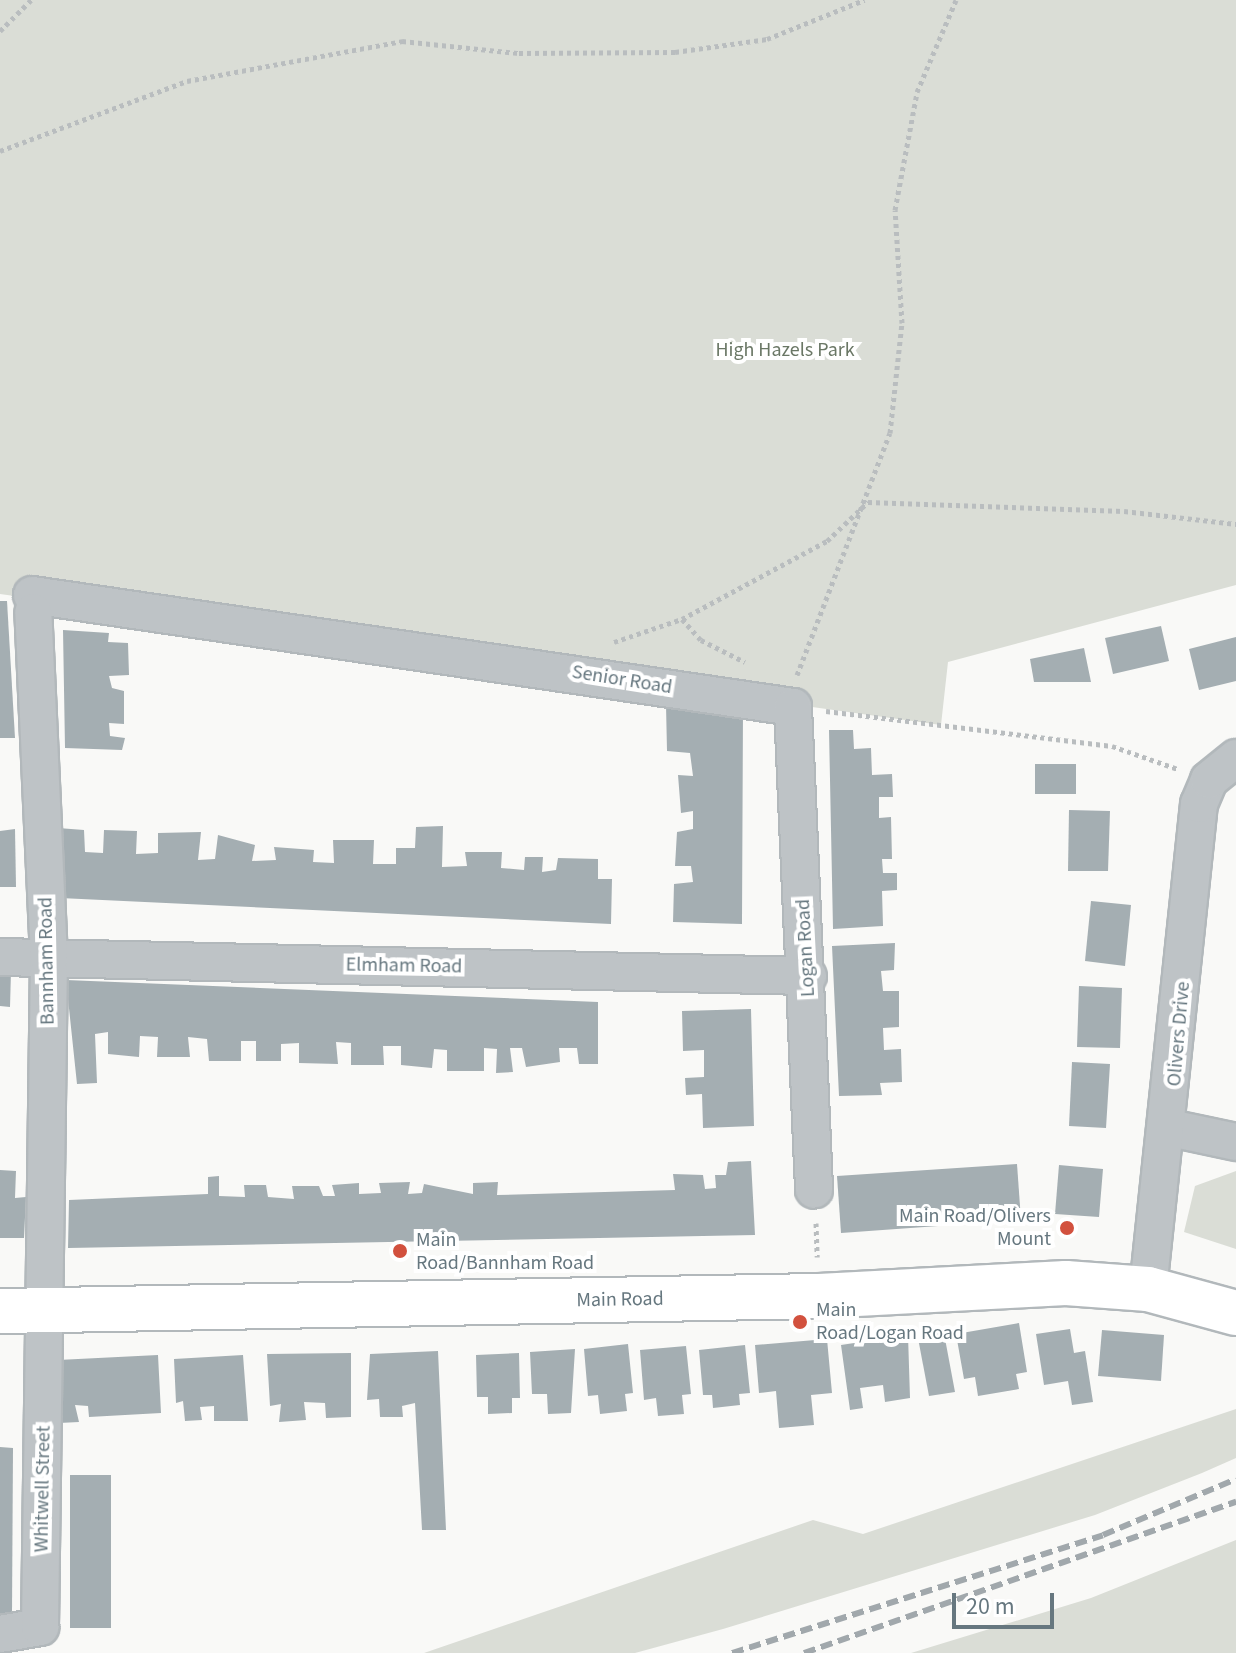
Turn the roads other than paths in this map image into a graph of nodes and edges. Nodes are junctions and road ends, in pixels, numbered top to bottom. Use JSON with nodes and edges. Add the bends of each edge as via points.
{"nodes":[{"id":1,"x":33,"y":604,"type":"joint"},
{"id":2,"x":793,"y":707,"type":"joint"},
{"id":3,"x":1222,"y":769,"type":"edge"},
{"id":4,"x":0,"y":957,"type":"edge"},
{"id":5,"x":49,"y":958,"type":"junction"},
{"id":6,"x":808,"y":976,"type":"junction"},
{"id":7,"x":1170,"y":1128,"type":"junction"},
{"id":8,"x":1236,"y":1142,"type":"edge"},
{"id":9,"x":814,"y":1190,"type":"road end"},
{"id":10,"x":1148,"y":1289,"type":"junction"},
{"id":11,"x":0,"y":1311,"type":"edge"},
{"id":12,"x":46,"y":1311,"type":"junction"},
{"id":13,"x":1236,"y":1313,"type":"edge"},
{"id":14,"x":0,"y":1634,"type":"edge"}],
"edges":[{"from":1,"to":2,"type":"street","name":"Senior Road"},
{"from":1,"to":5,"type":"street","name":"Bannham Road"},
{"from":2,"to":6,"type":"street","name":"Logan Road"},
{"from":3,"to":7,"type":"street","name":"Olivers Drive","via":[[1199,804]]},
{"from":4,"to":5,"type":"street","name":"Elmham Road"},
{"from":5,"to":6,"type":"street","name":"Elmham Road"},
{"from":5,"to":12,"type":"street","name":"Bannham Road"},
{"from":6,"to":9,"type":"street","name":"Logan Road"},
{"from":7,"to":8,"type":"street"},
{"from":7,"to":10,"type":"street","name":"Olivers Drive"},
{"from":10,"to":12,"type":"main road","name":"Main Road","via":[[1066,1283],[819,1296]]},
{"from":10,"to":13,"type":"main road","name":"Main Road"},
{"from":11,"to":12,"type":"main road","name":"Main Road"},
{"from":12,"to":14,"type":"street","name":"Whitwell Street","via":[[40,1627]]}]}
